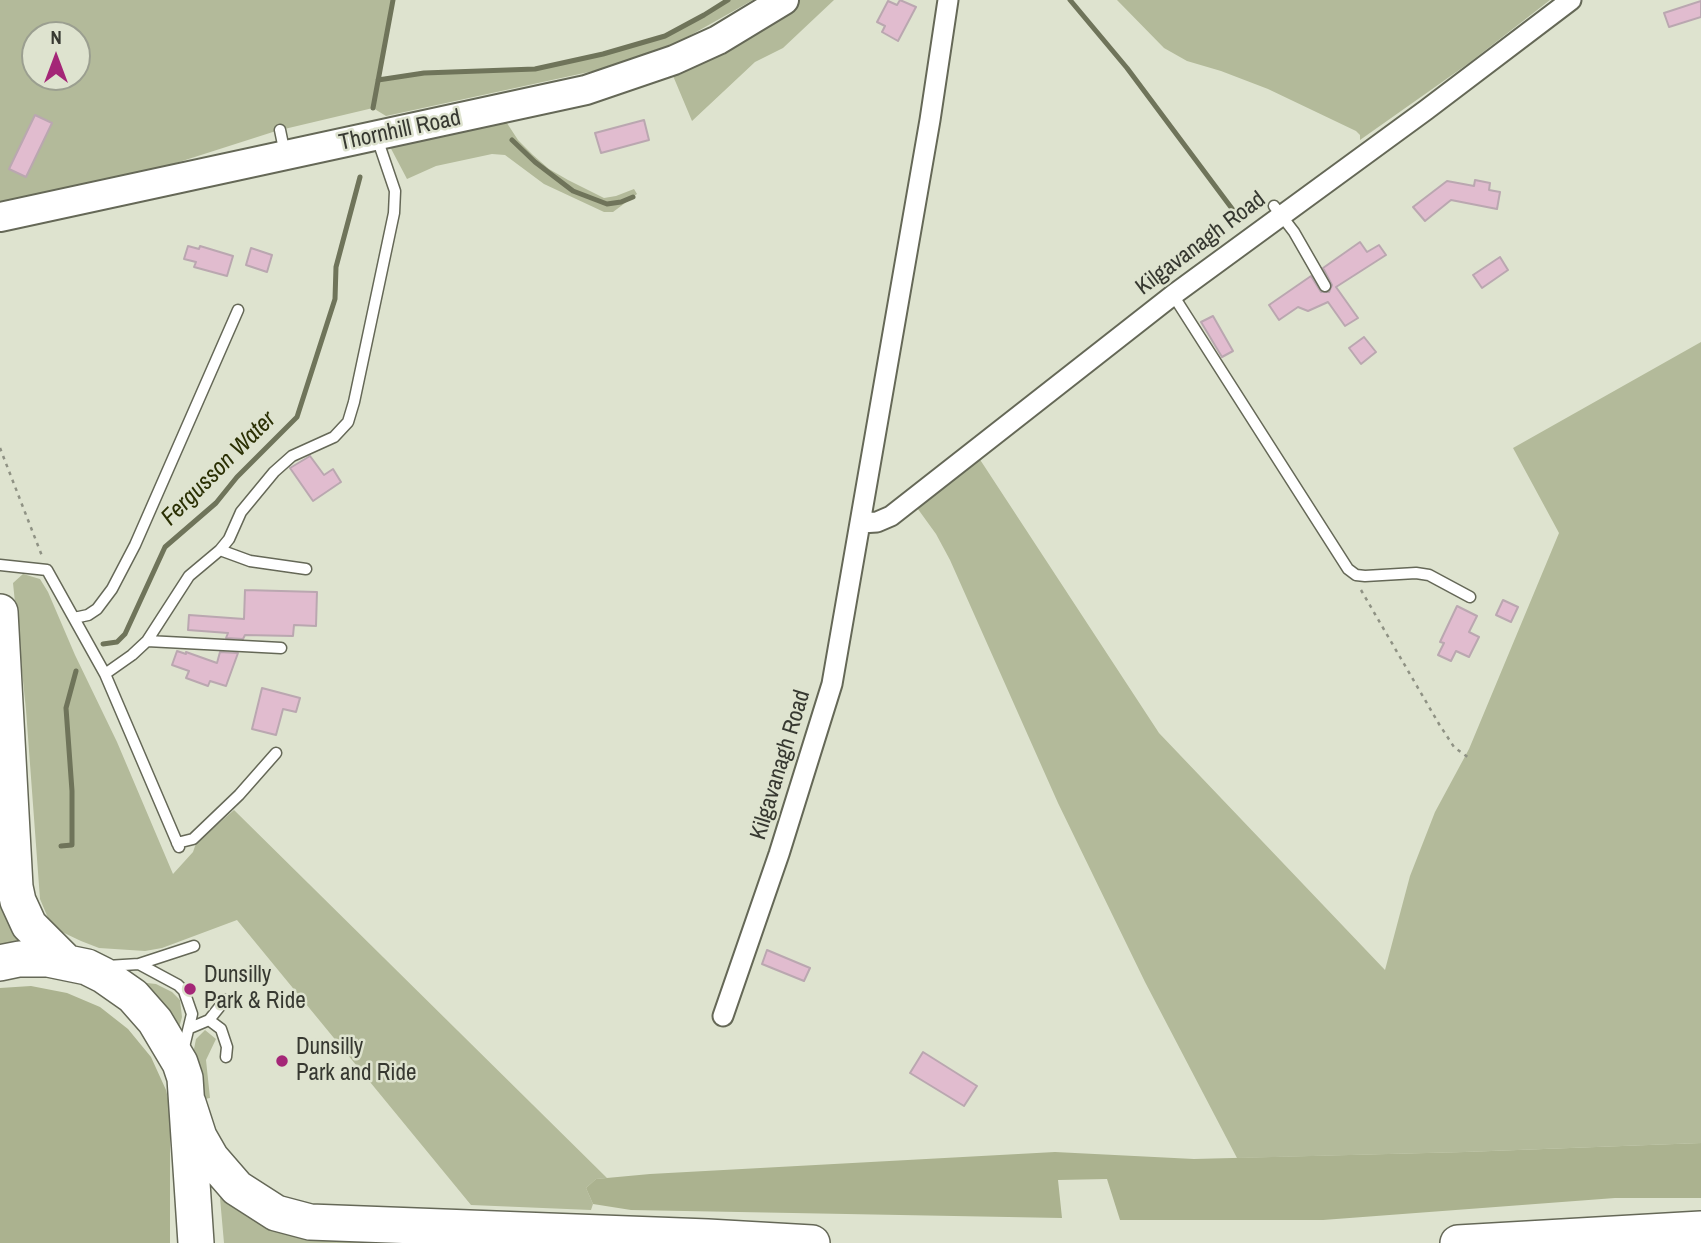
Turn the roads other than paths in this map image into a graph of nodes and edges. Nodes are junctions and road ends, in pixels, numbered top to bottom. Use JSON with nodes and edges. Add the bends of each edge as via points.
{"nodes":[{"id":1,"x":783,"y":0,"type":"edge"},
{"id":2,"x":948,"y":0,"type":"edge"},
{"id":3,"x":1571,"y":0,"type":"edge"},
{"id":4,"x":376,"y":136,"type":"junction"},
{"id":5,"x":1278,"y":210,"type":"junction"},
{"id":6,"x":0,"y":217,"type":"edge"},
{"id":7,"x":1325,"y":286,"type":"dead end"},
{"id":8,"x":1173,"y":295,"type":"junction"},
{"id":9,"x":238,"y":310,"type":"dead end"},
{"id":10,"x":862,"y":523,"type":"junction"},
{"id":11,"x":220,"y":550,"type":"junction"},
{"id":12,"x":0,"y":565,"type":"edge"},
{"id":13,"x":306,"y":569,"type":"dead end"},
{"id":14,"x":1470,"y":597,"type":"dead end"},
{"id":15,"x":0,"y":612,"type":"edge"},
{"id":16,"x":74,"y":618,"type":"junction"},
{"id":17,"x":147,"y":640,"type":"junction"},
{"id":18,"x":281,"y":648,"type":"dead end"},
{"id":19,"x":104,"y":674,"type":"junction"},
{"id":20,"x":276,"y":753,"type":"dead end"},
{"id":21,"x":194,"y":946,"type":"dead end"},
{"id":22,"x":0,"y":963,"type":"edge"},
{"id":23,"x":139,"y":964,"type":"junction"},
{"id":24,"x":76,"y":965,"type":"junction"},
{"id":25,"x":225,"y":1000,"type":"dead end"},
{"id":26,"x":723,"y":1016,"type":"dead end"},
{"id":27,"x":209,"y":1020,"type":"junction"},
{"id":28,"x":190,"y":1028,"type":"junction"},
{"id":29,"x":226,"y":1057,"type":"dead end"},
{"id":30,"x":180,"y":1063,"type":"junction"},
{"id":31,"x":188,"y":1102,"type":"junction"},
{"id":32,"x":1701,"y":1229,"type":"edge"},
{"id":33,"x":196,"y":1243,"type":"edge"},
{"id":34,"x":812,"y":1243,"type":"edge"},
{"id":35,"x":1458,"y":1243,"type":"edge"}],
"edges":[{"from":1,"to":4,"type":"street","name":"Thornhill Road","via":[[718,40],[635,75]]},
{"from":2,"to":10,"type":"street","name":"Kilgavanagh Road","via":[[914,174]]},
{"from":3,"to":5,"type":"street","name":"Kilgavanagh Road","via":[[1472,81]]},
{"from":4,"to":6,"type":"street","name":"Thornhill Road","via":[[283,143]]},
{"from":4,"to":11,"type":"lane","via":[[395,191],[394,213],[348,422],[334,437],[292,456],[274,472],[241,512]]},
{"from":5,"to":7,"type":"lane"},
{"from":5,"to":8,"type":"street","name":"Kilgavanagh Road"},
{"from":8,"to":10,"type":"street","name":"Kilgavanagh Road","via":[[891,516]]},
{"from":8,"to":14,"type":"lane","via":[[1348,569],[1365,576],[1429,575]]},
{"from":9,"to":16,"type":"lane","via":[[112,589],[97,609]]},
{"from":10,"to":26,"type":"street","name":"Kilgavanagh Road","via":[[832,684]]},
{"from":11,"to":13,"type":"lane","via":[[250,561]]},
{"from":11,"to":17,"type":"lane","via":[[189,576]]},
{"from":12,"to":16,"type":"lane","via":[[47,570]]},
{"from":15,"to":24,"type":"highway","via":[[18,901],[29,925]]},
{"from":16,"to":19,"type":"lane"},
{"from":17,"to":18,"type":"lane"},
{"from":17,"to":19,"type":"lane"},
{"from":19,"to":20,"type":"lane","via":[[178,845],[193,839]]},
{"from":21,"to":23,"type":"lane"},
{"from":22,"to":24,"type":"highway","via":[[33,958]]},
{"from":23,"to":24,"type":"lane"},
{"from":23,"to":28,"type":"lane","via":[[184,991],[192,1014]]},
{"from":24,"to":30,"type":"highway","via":[[103,975],[133,996],[155,1021]]},
{"from":25,"to":27,"type":"lane"},
{"from":27,"to":28,"type":"lane"},
{"from":27,"to":29,"type":"lane","via":[[221,1029]]},
{"from":28,"to":30,"type":"lane"},
{"from":30,"to":31,"type":"highway"},
{"from":31,"to":33,"type":"highway"},
{"from":31,"to":34,"type":"highway","via":[[211,1158],[229,1179],[262,1206],[301,1220]]},
{"from":32,"to":35,"type":"highway"}]}
